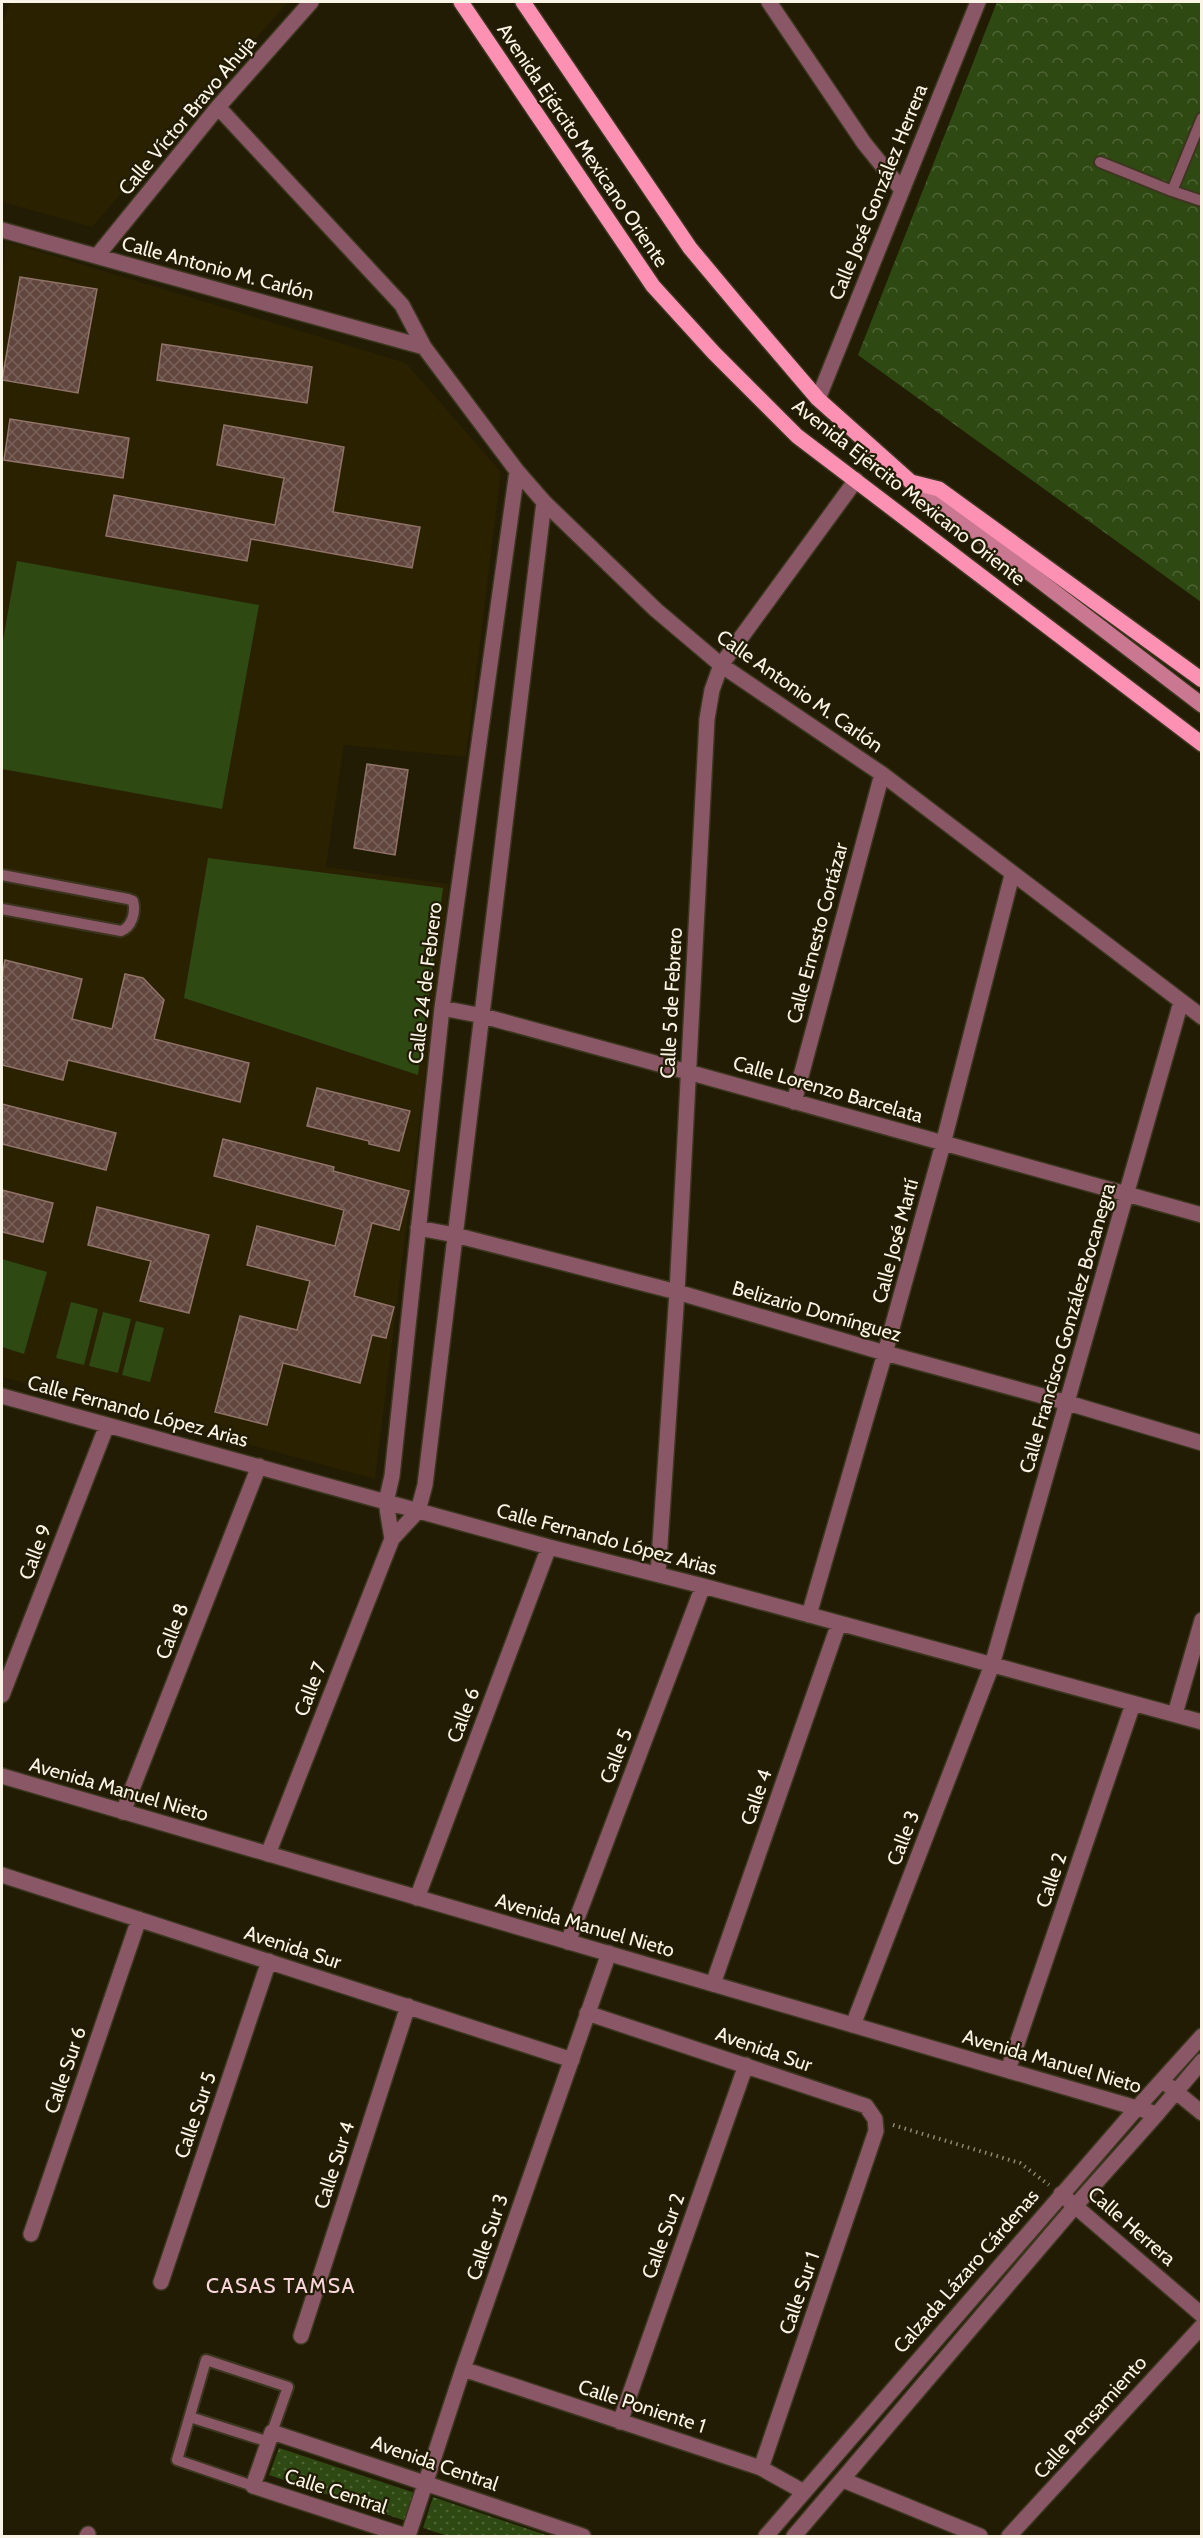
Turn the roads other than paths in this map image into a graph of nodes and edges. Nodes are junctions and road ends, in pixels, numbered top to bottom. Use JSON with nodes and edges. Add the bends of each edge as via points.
{"nodes":[{"id":1,"x":311,"y":2,"type":"edge"},
{"id":2,"x":461,"y":2,"type":"edge"},
{"id":3,"x":523,"y":2,"type":"edge"},
{"id":4,"x":769,"y":2,"type":"edge"},
{"id":5,"x":978,"y":2,"type":"edge"},
{"id":6,"x":218,"y":107,"type":"junction"},
{"id":7,"x":1202,"y":117,"type":"edge"},
{"id":8,"x":1100,"y":162,"type":"dead end"},
{"id":9,"x":902,"y":190,"type":"junction"},
{"id":10,"x":1172,"y":191,"type":"junction"},
{"id":11,"x":1202,"y":201,"type":"edge"},
{"id":12,"x":2,"y":230,"type":"edge"},
{"id":13,"x":97,"y":256,"type":"junction"},
{"id":14,"x":424,"y":347,"type":"junction"},
{"id":15,"x":818,"y":399,"type":"junction"},
{"id":16,"x":517,"y":471,"type":"junction"},
{"id":17,"x":856,"y":480,"type":"junction"},
{"id":18,"x":911,"y":482,"type":"junction"},
{"id":19,"x":544,"y":502,"type":"junction"},
{"id":20,"x":721,"y":665,"type":"junction"},
{"id":21,"x":1202,"y":680,"type":"edge"},
{"id":22,"x":1202,"y":705,"type":"edge"},
{"id":23,"x":1202,"y":744,"type":"edge"},
{"id":24,"x":882,"y":774,"type":"junction"},
{"id":25,"x":1012,"y":875,"type":"junction"},
{"id":26,"x":2,"y":876,"type":"edge"},
{"id":27,"x":2,"y":909,"type":"edge"},
{"id":28,"x":1181,"y":1002,"type":"junction"},
{"id":29,"x":442,"y":1008,"type":"junction"},
{"id":30,"x":483,"y":1016,"type":"junction"},
{"id":31,"x":1202,"y":1017,"type":"edge"},
{"id":32,"x":688,"y":1072,"type":"junction"},
{"id":33,"x":794,"y":1102,"type":"junction"},
{"id":34,"x":943,"y":1144,"type":"junction"},
{"id":35,"x":1127,"y":1195,"type":"junction"},
{"id":36,"x":1202,"y":1215,"type":"edge"},
{"id":37,"x":418,"y":1228,"type":"junction"},
{"id":38,"x":456,"y":1235,"type":"junction"},
{"id":39,"x":677,"y":1292,"type":"junction"},
{"id":40,"x":885,"y":1353,"type":"junction"},
{"id":41,"x":2,"y":1396,"type":"edge"},
{"id":42,"x":1068,"y":1403,"type":"junction"},
{"id":43,"x":107,"y":1425,"type":"junction"},
{"id":44,"x":1202,"y":1443,"type":"edge"},
{"id":45,"x":259,"y":1466,"type":"junction"},
{"id":46,"x":386,"y":1502,"type":"junction"},
{"id":47,"x":418,"y":1511,"type":"junction"},
{"id":48,"x":392,"y":1539,"type":"junction"},
{"id":49,"x":549,"y":1547,"type":"junction"},
{"id":50,"x":658,"y":1574,"type":"junction"},
{"id":51,"x":703,"y":1586,"type":"junction"},
{"id":52,"x":809,"y":1615,"type":"junction"},
{"id":53,"x":1202,"y":1620,"type":"edge"},
{"id":54,"x":839,"y":1623,"type":"junction"},
{"id":55,"x":992,"y":1665,"type":"junction"},
{"id":56,"x":2,"y":1695,"type":"edge"},
{"id":57,"x":1133,"y":1704,"type":"junction"},
{"id":58,"x":1175,"y":1714,"type":"junction"},
{"id":59,"x":1202,"y":1722,"type":"edge"},
{"id":60,"x":2,"y":1776,"type":"edge"},
{"id":61,"x":123,"y":1812,"type":"junction"},
{"id":62,"x":268,"y":1854,"type":"junction"},
{"id":63,"x":2,"y":1875,"type":"edge"},
{"id":64,"x":417,"y":1898,"type":"junction"},
{"id":65,"x":139,"y":1919,"type":"junction"},
{"id":66,"x":568,"y":1942,"type":"junction"},
{"id":67,"x":609,"y":1953,"type":"junction"},
{"id":68,"x":268,"y":1961,"type":"junction"},
{"id":69,"x":713,"y":1984,"type":"junction"},
{"id":70,"x":408,"y":2006,"type":"junction"},
{"id":71,"x":587,"y":2013,"type":"junction"},
{"id":72,"x":853,"y":2025,"type":"junction"},
{"id":73,"x":1202,"y":2036,"type":"edge"},
{"id":74,"x":572,"y":2060,"type":"junction"},
{"id":75,"x":1202,"y":2061,"type":"edge"},
{"id":76,"x":746,"y":2065,"type":"junction"},
{"id":77,"x":1008,"y":2070,"type":"junction"},
{"id":78,"x":1161,"y":2081,"type":"junction"},
{"id":79,"x":1176,"y":2091,"type":"junction"},
{"id":80,"x":1137,"y":2108,"type":"junction"},
{"id":81,"x":1202,"y":2113,"type":"edge"},
{"id":82,"x":1157,"y":2114,"type":"junction"},
{"id":83,"x":875,"y":2125,"type":"joint"},
{"id":84,"x":1061,"y":2194,"type":"junction"},
{"id":85,"x":1076,"y":2205,"type":"junction"},
{"id":86,"x":32,"y":2234,"type":"dead end"},
{"id":87,"x":161,"y":2282,"type":"dead end"},
{"id":88,"x":1202,"y":2315,"type":"edge"},
{"id":89,"x":1202,"y":2326,"type":"edge"},
{"id":90,"x":301,"y":2337,"type":"dead end"},
{"id":91,"x":463,"y":2369,"type":"junction"},
{"id":92,"x":190,"y":2417,"type":"junction"},
{"id":93,"x":620,"y":2422,"type":"junction"},
{"id":94,"x":271,"y":2437,"type":"junction"},
{"id":95,"x":761,"y":2468,"type":"junction"},
{"id":96,"x":843,"y":2480,"type":"junction"},
{"id":97,"x":427,"y":2482,"type":"junction"},
{"id":98,"x":253,"y":2486,"type":"junction"},
{"id":99,"x":804,"y":2492,"type":"junction"},
{"id":100,"x":407,"y":2536,"type":"edge"},
{"id":101,"x":583,"y":2536,"type":"edge"},
{"id":102,"x":766,"y":2536,"type":"edge"},
{"id":103,"x":794,"y":2536,"type":"edge"},
{"id":104,"x":980,"y":2536,"type":"edge"},
{"id":105,"x":1009,"y":2536,"type":"edge"}],
"edges":[{"from":1,"to":6,"type":"street","name":"Calle Víctor Bravo Ahuja"},
{"from":2,"to":17,"type":"main road","name":"Avenida Ejército Mexicano Oriente","via":[[653,286],[797,436]]},
{"from":3,"to":15,"type":"main road","name":"Avenida Ejército Mexicano Oriente","via":[[690,248]]},
{"from":4,"to":9,"type":"street","via":[[864,143]]},
{"from":5,"to":9,"type":"street","name":"Calle José González Herrera"},
{"from":6,"to":13,"type":"street","name":"Calle Víctor Bravo Ahuja"},
{"from":6,"to":14,"type":"street","name":"Calle Antonio M. Carlón","via":[[402,304]]},
{"from":7,"to":10,"type":"lane"},
{"from":8,"to":10,"type":"lane"},
{"from":9,"to":15,"type":"street","name":"Calle José González Herrera"},
{"from":10,"to":11,"type":"lane"},
{"from":12,"to":13,"type":"street","name":"Calle Antonio M. Carlón"},
{"from":13,"to":14,"type":"street","name":"Calle Antonio M. Carlón"},
{"from":14,"to":16,"type":"street","name":"Calle Antonio M. Carlón"},
{"from":15,"to":18,"type":"main road","name":"Avenida Ejército Mexicano Oriente"},
{"from":16,"to":19,"type":"street","name":"Calle Antonio M. Carlón"},
{"from":16,"to":29,"type":"street","name":"Calle 24 de Febrero"},
{"from":17,"to":20,"type":"street","name":"Calle 5 de Febrero"},
{"from":17,"to":23,"type":"main road","name":"Avenida Ejército Mexicano Oriente"},
{"from":18,"to":21,"type":"main road","name":"Avenida Ejército Mexicano Oriente","via":[[939,489]]},
{"from":18,"to":22,"type":"main road","name":"Avenida Ejército Mexicano Oriente"},
{"from":19,"to":20,"type":"street","name":"Calle Antonio M. Carlón","via":[[656,610]]},
{"from":19,"to":30,"type":"street"},
{"from":20,"to":24,"type":"street","name":"Calle Antonio M. Carlón"},
{"from":20,"to":32,"type":"street","name":"Calle 5 de Febrero","via":[[707,719]]},
{"from":24,"to":25,"type":"street","name":"Calle Antonio M. Carlón"},
{"from":24,"to":33,"type":"street","name":"Calle Ernesto Cortázar"},
{"from":25,"to":28,"type":"street","name":"Calle Antonio M. Carlón"},
{"from":25,"to":34,"type":"street","name":"Calle José Martí"},
{"from":26,"to":27,"type":"lane","via":[[128,899],[135,905],[131,924],[121,931]]},
{"from":28,"to":31,"type":"street","name":"Calle Antonio M. Carlón"},
{"from":28,"to":35,"type":"street","name":"Calle Francisco González Bocanegra"},
{"from":29,"to":30,"type":"street","name":"Calle Lorenzo Barcelata"},
{"from":29,"to":37,"type":"street","name":"Calle 24 de Febrero"},
{"from":30,"to":32,"type":"street","name":"Calle Lorenzo Barcelata"},
{"from":30,"to":38,"type":"street"},
{"from":32,"to":33,"type":"street","name":"Calle Lorenzo Barcelata"},
{"from":32,"to":39,"type":"street","name":"Calle 5 de Febrero"},
{"from":33,"to":34,"type":"street","name":"Calle Lorenzo Barcelata"},
{"from":34,"to":35,"type":"street","name":"Calle Lorenzo Barcelata"},
{"from":34,"to":40,"type":"street","name":"Calle José Martí"},
{"from":35,"to":36,"type":"street","name":"Calle Lorenzo Barcelata"},
{"from":35,"to":42,"type":"street","name":"Calle Francisco González Bocanegra"},
{"from":37,"to":38,"type":"street","name":"Belizario Domínguez"},
{"from":37,"to":46,"type":"street","name":"Calle 24 de Febrero"},
{"from":38,"to":39,"type":"street","name":"Belizario Domínguez"},
{"from":38,"to":47,"type":"street","via":[[425,1485]]},
{"from":39,"to":40,"type":"street","name":"Belizario Domínguez"},
{"from":39,"to":50,"type":"street","name":"Calle 5 de Febrero"},
{"from":40,"to":42,"type":"street","name":"Belizario Domínguez"},
{"from":40,"to":52,"type":"street","name":"Calle José Martí"},
{"from":41,"to":43,"type":"street","name":"Calle Fernando López Arias"},
{"from":42,"to":44,"type":"street","name":"Belizario Domínguez"},
{"from":42,"to":55,"type":"street","name":"Calle Francisco González Bocanegra"},
{"from":43,"to":45,"type":"street","name":"Calle Fernando López Arias"},
{"from":43,"to":56,"type":"street","name":"Calle 9"},
{"from":45,"to":46,"type":"street","name":"Calle Fernando López Arias"},
{"from":45,"to":61,"type":"street","name":"Calle 8"},
{"from":46,"to":47,"type":"street","name":"Calle Fernando López Arias"},
{"from":46,"to":48,"type":"street"},
{"from":47,"to":48,"type":"street","name":"Calle 7"},
{"from":47,"to":49,"type":"street","name":"Calle Fernando López Arias"},
{"from":48,"to":62,"type":"street","name":"Calle 7"},
{"from":49,"to":50,"type":"street","name":"Calle Fernando López Arias"},
{"from":49,"to":64,"type":"street","name":"Calle 6"},
{"from":50,"to":51,"type":"street","name":"Calle Fernando López Arias"},
{"from":51,"to":52,"type":"street","name":"Calle Fernando López Arias"},
{"from":51,"to":66,"type":"street","name":"Calle 5"},
{"from":52,"to":54,"type":"street","name":"Calle Fernando López Arias"},
{"from":53,"to":58,"type":"street"},
{"from":54,"to":55,"type":"street","name":"Calle Fernando López Arias"},
{"from":54,"to":69,"type":"street","name":"Calle 4"},
{"from":55,"to":57,"type":"street","name":"Calle Fernando López Arias"},
{"from":55,"to":72,"type":"street","name":"Calle 3"},
{"from":57,"to":58,"type":"street","name":"Calle Fernando López Arias"},
{"from":57,"to":77,"type":"street","name":"Calle 2"},
{"from":58,"to":59,"type":"street","name":"Calle Fernando López Arias"},
{"from":60,"to":61,"type":"street","name":"Avenida Manuel Nieto"},
{"from":61,"to":62,"type":"street","name":"Avenida Manuel Nieto"},
{"from":62,"to":64,"type":"street","name":"Avenida Manuel Nieto"},
{"from":63,"to":65,"type":"street","name":"Avenida Sur"},
{"from":64,"to":66,"type":"street","name":"Avenida Manuel Nieto"},
{"from":65,"to":68,"type":"street","name":"Avenida Sur"},
{"from":65,"to":86,"type":"street","name":"Calle Sur 6"},
{"from":66,"to":67,"type":"street","name":"Avenida Manuel Nieto"},
{"from":67,"to":69,"type":"street","name":"Avenida Manuel Nieto"},
{"from":67,"to":71,"type":"street","name":"Calle Sur 3"},
{"from":68,"to":70,"type":"street","name":"Avenida Sur"},
{"from":68,"to":87,"type":"street","name":"Calle Sur 5"},
{"from":69,"to":72,"type":"street","name":"Avenida Manuel Nieto"},
{"from":70,"to":74,"type":"street","name":"Avenida Sur"},
{"from":70,"to":90,"type":"street","name":"Calle Sur 4"},
{"from":71,"to":74,"type":"street","name":"Calle Sur 3"},
{"from":71,"to":76,"type":"street","name":"Avenida Sur"},
{"from":72,"to":77,"type":"street","name":"Avenida Manuel Nieto"},
{"from":73,"to":78,"type":"street","name":"Calzada Lázaro Cárdenas"},
{"from":74,"to":91,"type":"street","name":"Calle Sur 3"},
{"from":75,"to":79,"type":"street","name":"Calzada Lázaro Cárdenas"},
{"from":76,"to":83,"type":"street","name":"Avenida Sur","via":[[866,2106]]},
{"from":76,"to":93,"type":"street","name":"Calle Sur 2"},
{"from":77,"to":80,"type":"street","name":"Avenida Manuel Nieto"},
{"from":78,"to":79,"type":"street"},
{"from":78,"to":80,"type":"street","name":"Calzada Lázaro Cárdenas"},
{"from":79,"to":81,"type":"street"},
{"from":79,"to":82,"type":"street","name":"Calzada Lázaro Cárdenas"},
{"from":80,"to":82,"type":"street","name":"Avenida Manuel Nieto"},
{"from":80,"to":84,"type":"street","name":"Calzada Lázaro Cárdenas"},
{"from":82,"to":85,"type":"street","name":"Calzada Lázaro Cárdenas"},
{"from":83,"to":95,"type":"street","name":"Calle Sur 1"},
{"from":84,"to":85,"type":"street","name":"Calle Herrera"},
{"from":84,"to":99,"type":"street","name":"Calzada Lázaro Cárdenas"},
{"from":85,"to":88,"type":"street","name":"Calle Herrera"},
{"from":85,"to":96,"type":"street","name":"Calzada Lázaro Cárdenas"},
{"from":89,"to":105,"type":"street","name":"Calle Pensamiento"},
{"from":91,"to":93,"type":"street","name":"Calle Poniente 1"},
{"from":91,"to":97,"type":"street","name":"Calle Sur 3"},
{"from":92,"to":94,"type":"lane"},
{"from":92,"to":94,"type":"lane","via":[[206,2360],[288,2387]]},
{"from":92,"to":98,"type":"lane","via":[[177,2460]]},
{"from":93,"to":95,"type":"street","name":"Calle Poniente 1"},
{"from":94,"to":97,"type":"street","name":"Avenida Central"},
{"from":94,"to":98,"type":"street"},
{"from":95,"to":99,"type":"street","name":"Calle Poniente 1"},
{"from":96,"to":103,"type":"street","name":"Calzada Lázaro Cárdenas"},
{"from":96,"to":104,"type":"street"},
{"from":97,"to":100,"type":"street","name":"Calle Sur 3"},
{"from":97,"to":101,"type":"street","name":"Avenida Central"},
{"from":98,"to":100,"type":"street","name":"Calle Central"},
{"from":99,"to":102,"type":"street","name":"Calzada Lázaro Cárdenas"}]}
